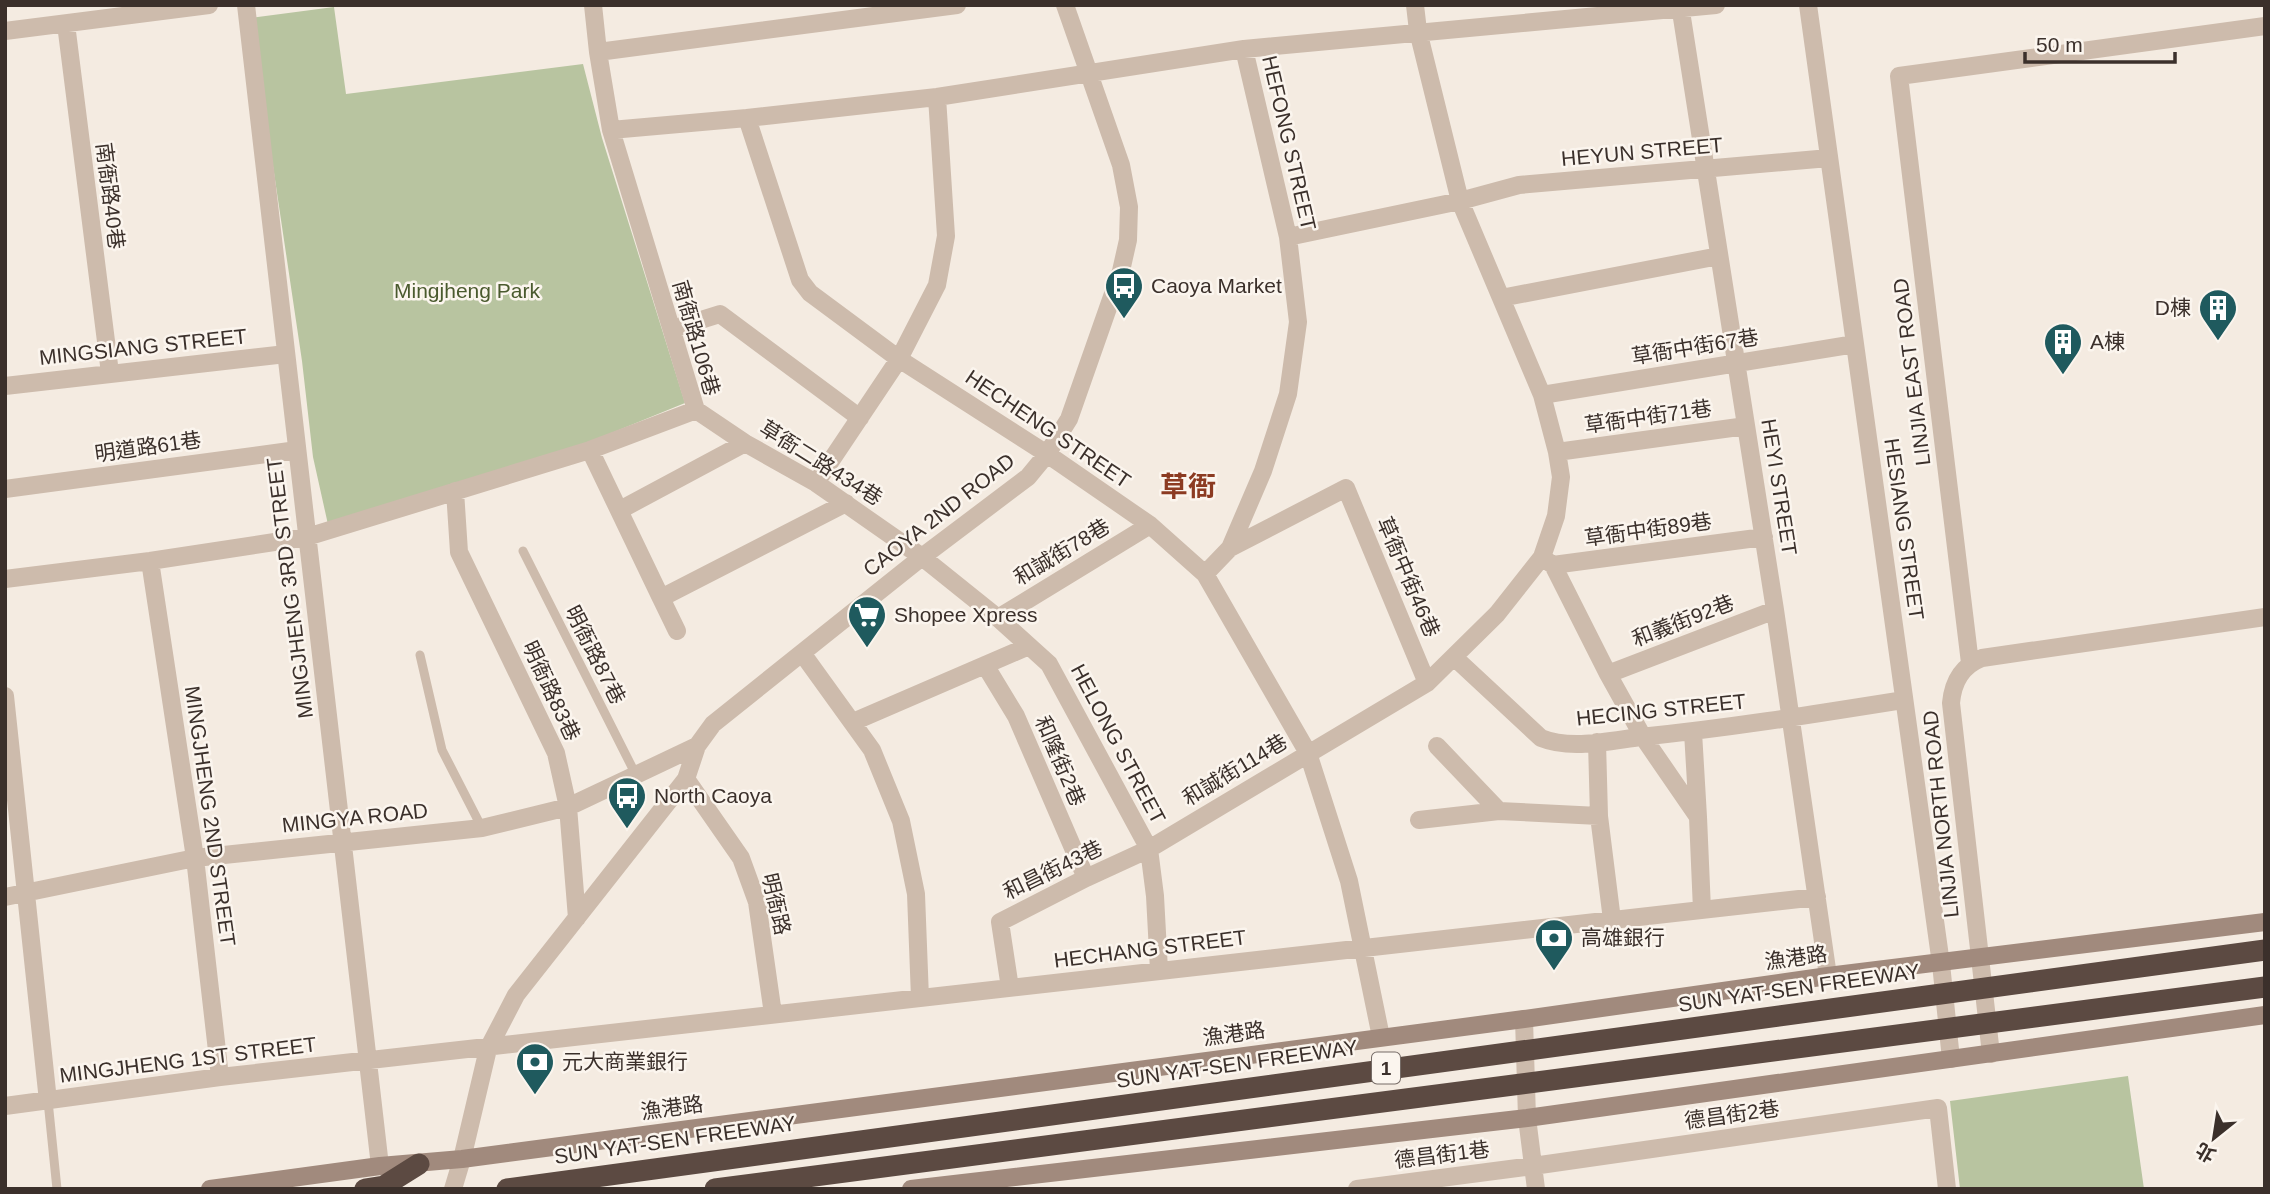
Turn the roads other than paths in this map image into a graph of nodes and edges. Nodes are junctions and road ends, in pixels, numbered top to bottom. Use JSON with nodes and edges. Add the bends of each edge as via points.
{"nodes":[{"id":1,"x":209,"y":5,"type":"edge"},
{"id":2,"x":246,"y":5,"type":"edge"},
{"id":3,"x":593,"y":5,"type":"edge"},
{"id":4,"x":957,"y":5,"type":"edge"},
{"id":5,"x":1065,"y":5,"type":"edge"},
{"id":6,"x":1415,"y":5,"type":"edge"},
{"id":7,"x":1716,"y":5,"type":"edge"},
{"id":8,"x":1808,"y":5,"type":"edge"},
{"id":9,"x":1680,"y":7,"type":"edge"},
{"id":10,"x":66,"y":24,"type":"junction"},
{"id":11,"x":2265,"y":26,"type":"edge"},
{"id":12,"x":5,"y":31,"type":"edge"},
{"id":13,"x":1418,"y":31,"type":"junction"},
{"id":14,"x":1244,"y":49,"type":"junction"},
{"id":15,"x":598,"y":52,"type":"junction"},
{"id":16,"x":1089,"y":72,"type":"junction"},
{"id":17,"x":937,"y":97,"type":"junction"},
{"id":18,"x":747,"y":118,"type":"junction"},
{"id":19,"x":611,"y":130,"type":"junction"},
{"id":20,"x":1829,"y":158,"type":"junction"},
{"id":21,"x":1706,"y":169,"type":"junction"},
{"id":22,"x":1460,"y":201,"type":"junction"},
{"id":23,"x":1288,"y":237,"type":"junction"},
{"id":24,"x":1720,"y":256,"type":"junction"},
{"id":25,"x":1502,"y":298,"type":"junction"},
{"id":26,"x":672,"y":329,"type":"junction"},
{"id":27,"x":1855,"y":344,"type":"junction"},
{"id":28,"x":286,"y":354,"type":"junction"},
{"id":29,"x":900,"y":359,"type":"junction"},
{"id":30,"x":1737,"y":363,"type":"junction"},
{"id":31,"x":110,"y":373,"type":"junction"},
{"id":32,"x":5,"y":386,"type":"edge"},
{"id":33,"x":1542,"y":395,"type":"junction"},
{"id":34,"x":696,"y":410,"type":"junction"},
{"id":35,"x":860,"y":418,"type":"junction"},
{"id":36,"x":1746,"y":426,"type":"junction"},
{"id":37,"x":745,"y":443,"type":"junction"},
{"id":38,"x":297,"y":450,"type":"junction"},
{"id":39,"x":590,"y":450,"type":"junction"},
{"id":40,"x":1556,"y":452,"type":"junction"},
{"id":41,"x":1047,"y":454,"type":"junction"},
{"id":42,"x":816,"y":483,"type":"junction"},
{"id":43,"x":5,"y":489,"type":"edge"},
{"id":44,"x":455,"y":491,"type":"junction"},
{"id":45,"x":846,"y":503,"type":"junction"},
{"id":46,"x":620,"y":510,"type":"junction"},
{"id":47,"x":1150,"y":525,"type":"junction"},
{"id":48,"x":307,"y":537,"type":"junction"},
{"id":49,"x":1764,"y":537,"type":"junction"},
{"id":50,"x":1230,"y":548,"type":"junction"},
{"id":51,"x":523,"y":551,"type":"dead end"},
{"id":52,"x":922,"y":556,"type":"junction"},
{"id":53,"x":150,"y":561,"type":"junction"},
{"id":54,"x":1547,"y":561,"type":"junction"},
{"id":55,"x":1205,"y":574,"type":"junction"},
{"id":56,"x":5,"y":579,"type":"edge"},
{"id":57,"x":662,"y":598,"type":"junction"},
{"id":58,"x":1775,"y":610,"type":"junction"},
{"id":59,"x":2265,"y":617,"type":"edge"},
{"id":60,"x":998,"y":618,"type":"junction"},
{"id":61,"x":677,"y":631,"type":"dead end"},
{"id":62,"x":1029,"y":646,"type":"junction"},
{"id":63,"x":802,"y":653,"type":"junction"},
{"id":64,"x":421,"y":655,"type":"dead end"},
{"id":65,"x":1455,"y":658,"type":"junction"},
{"id":66,"x":1970,"y":663,"type":"junction"},
{"id":67,"x":985,"y":665,"type":"junction"},
{"id":68,"x":1608,"y":674,"type":"junction"},
{"id":69,"x":1427,"y":683,"type":"junction"},
{"id":70,"x":5,"y":696,"type":"edge"},
{"id":71,"x":1904,"y":701,"type":"junction"},
{"id":72,"x":1791,"y":718,"type":"junction"},
{"id":73,"x":853,"y":722,"type":"junction"},
{"id":74,"x":1693,"y":732,"type":"junction"},
{"id":75,"x":1643,"y":737,"type":"junction"},
{"id":76,"x":1597,"y":742,"type":"junction"},
{"id":77,"x":698,"y":746,"type":"junction"},
{"id":78,"x":1437,"y":746,"type":"dead end"},
{"id":79,"x":1308,"y":753,"type":"junction"},
{"id":80,"x":636,"y":775,"type":"junction"},
{"id":81,"x":686,"y":779,"type":"junction"},
{"id":82,"x":568,"y":807,"type":"junction"},
{"id":83,"x":1499,"y":811,"type":"junction"},
{"id":84,"x":1599,"y":816,"type":"junction"},
{"id":85,"x":1698,"y":817,"type":"junction"},
{"id":86,"x":1419,"y":820,"type":"dead end"},
{"id":87,"x":482,"y":828,"type":"junction"},
{"id":88,"x":343,"y":843,"type":"junction"},
{"id":89,"x":1149,"y":849,"type":"junction"},
{"id":90,"x":195,"y":858,"type":"junction"},
{"id":91,"x":1086,"y":878,"type":"junction"},
{"id":92,"x":28,"y":893,"type":"junction"},
{"id":93,"x":5,"y":897,"type":"edge"},
{"id":94,"x":1817,"y":897,"type":"junction"},
{"id":95,"x":1702,"y":910,"type":"junction"},
{"id":96,"x":577,"y":918,"type":"junction"},
{"id":97,"x":1612,"y":920,"type":"junction"},
{"id":98,"x":2265,"y":922,"type":"edge"},
{"id":99,"x":1363,"y":948,"type":"junction"},
{"id":100,"x":2265,"y":950,"type":"edge"},
{"id":101,"x":1979,"y":958,"type":"junction"},
{"id":102,"x":1941,"y":964,"type":"junction"},
{"id":103,"x":1160,"y":970,"type":"junction"},
{"id":104,"x":1828,"y":976,"type":"junction"},
{"id":105,"x":2265,"y":987,"type":"edge"},
{"id":106,"x":1010,"y":988,"type":"junction"},
{"id":107,"x":920,"y":998,"type":"junction"},
{"id":108,"x":773,"y":1014,"type":"junction"},
{"id":109,"x":2265,"y":1015,"type":"edge"},
{"id":110,"x":1524,"y":1019,"type":"junction"},
{"id":111,"x":1381,"y":1037,"type":"junction"},
{"id":112,"x":488,"y":1049,"type":"junction"},
{"id":113,"x":1991,"y":1054,"type":"junction"},
{"id":114,"x":1951,"y":1059,"type":"junction"},
{"id":115,"x":368,"y":1060,"type":"junction"},
{"id":116,"x":220,"y":1077,"type":"junction"},
{"id":117,"x":48,"y":1101,"type":"junction"},
{"id":118,"x":5,"y":1106,"type":"edge"},
{"id":119,"x":1527,"y":1118,"type":"junction"},
{"id":120,"x":462,"y":1158,"type":"junction"},
{"id":121,"x":419,"y":1164,"type":"junction"},
{"id":122,"x":380,"y":1166,"type":"junction"},
{"id":123,"x":1533,"y":1166,"type":"junction"},
{"id":124,"x":57,"y":1189,"type":"edge"},
{"id":125,"x":210,"y":1189,"type":"edge"},
{"id":126,"x":365,"y":1189,"type":"edge"},
{"id":127,"x":453,"y":1189,"type":"edge"},
{"id":128,"x":507,"y":1189,"type":"edge"},
{"id":129,"x":715,"y":1189,"type":"edge"},
{"id":130,"x":911,"y":1189,"type":"edge"},
{"id":131,"x":1357,"y":1189,"type":"edge"},
{"id":132,"x":1536,"y":1189,"type":"edge"},
{"id":133,"x":1947,"y":1189,"type":"edge"}],
"edges":[{"from":1,"to":10,"type":"street"},
{"from":2,"to":28,"type":"street","name":"MINGJHENG 3RD STREET"},
{"from":3,"to":15,"type":"street","name":"南衙路106巷"},
{"from":4,"to":15,"type":"street"},
{"from":5,"to":16,"type":"street","name":"CAOYA 2ND ROAD"},
{"from":6,"to":13,"type":"street","name":"和誠街114巷"},
{"from":7,"to":9,"type":"street","name":"HEFONG STREET"},
{"from":8,"to":20,"type":"street","name":"HESIANG STREET"},
{"from":9,"to":13,"type":"street","name":"HEFONG STREET"},
{"from":9,"to":21,"type":"street","name":"HEYI STREET"},
{"from":10,"to":12,"type":"street"},
{"from":10,"to":31,"type":"street","name":"南衙路40巷"},
{"from":11,"to":66,"type":"street","name":"LINJIA EAST ROAD","via":[[1899,76]]},
{"from":13,"to":14,"type":"street","name":"HEFONG STREET"},
{"from":13,"to":22,"type":"street","name":"和誠街114巷"},
{"from":14,"to":16,"type":"street"},
{"from":14,"to":23,"type":"street","name":"HEFONG STREET"},
{"from":15,"to":19,"type":"street","name":"南衙路106巷"},
{"from":16,"to":17,"type":"street"},
{"from":16,"to":41,"type":"street","name":"CAOYA 2ND ROAD","via":[[1121,165],[1129,207],[1128,240],[1069,419]]},
{"from":17,"to":18,"type":"street"},
{"from":17,"to":29,"type":"street","via":[[946,236],[937,285]]},
{"from":18,"to":19,"type":"street"},
{"from":18,"to":29,"type":"street","name":"HECHENG STREET","via":[[800,280],[810,293]]},
{"from":19,"to":26,"type":"street","name":"南衙路106巷"},
{"from":20,"to":21,"type":"street","name":"HEYUN STREET"},
{"from":20,"to":27,"type":"street","name":"HESIANG STREET"},
{"from":21,"to":22,"type":"street","name":"HEYUN STREET","via":[[1519,185]]},
{"from":21,"to":24,"type":"street","name":"HEYI STREET"},
{"from":22,"to":23,"type":"street","name":"HEYUN STREET"},
{"from":22,"to":25,"type":"street","name":"和誠街114巷"},
{"from":23,"to":50,"type":"street","name":"HEFONG STREET","via":[[1298,322],[1288,394],[1263,471]]},
{"from":24,"to":25,"type":"street"},
{"from":24,"to":30,"type":"street","name":"HEYI STREET"},
{"from":25,"to":33,"type":"street","name":"和誠街114巷"},
{"from":26,"to":34,"type":"street","name":"南衙路106巷"},
{"from":26,"to":35,"type":"street","via":[[720,314]]},
{"from":27,"to":30,"type":"street","name":"草衙中街67巷"},
{"from":27,"to":71,"type":"street","name":"HESIANG STREET"},
{"from":28,"to":31,"type":"street","name":"MINGSIANG STREET"},
{"from":28,"to":38,"type":"street","name":"MINGJHENG 3RD STREET"},
{"from":29,"to":35,"type":"street"},
{"from":29,"to":41,"type":"street","name":"HECHENG STREET"},
{"from":30,"to":33,"type":"street","name":"草衙中街67巷"},
{"from":30,"to":36,"type":"street","name":"HEYI STREET"},
{"from":31,"to":32,"type":"street","name":"MINGSIANG STREET"},
{"from":33,"to":40,"type":"street","name":"和誠街114巷"},
{"from":34,"to":37,"type":"street","name":"草衙二路434巷"},
{"from":34,"to":39,"type":"street","name":"南衙路106巷"},
{"from":35,"to":42,"type":"street"},
{"from":36,"to":40,"type":"street","name":"草衙中街71巷"},
{"from":36,"to":49,"type":"street","name":"HEYI STREET"},
{"from":37,"to":42,"type":"street","name":"草衙二路434巷"},
{"from":37,"to":46,"type":"street"},
{"from":38,"to":43,"type":"street","name":"明道路61巷"},
{"from":38,"to":48,"type":"street","name":"MINGJHENG 3RD STREET"},
{"from":39,"to":44,"type":"street","name":"南衙路106巷"},
{"from":39,"to":46,"type":"street"},
{"from":40,"to":54,"type":"street","name":"和誠街114巷","via":[[1561,477]]},
{"from":41,"to":47,"type":"street","name":"HECHENG STREET"},
{"from":41,"to":52,"type":"street","name":"CAOYA 2ND ROAD","via":[[1018,485]]},
{"from":42,"to":45,"type":"street","name":"草衙二路434巷"},
{"from":44,"to":48,"type":"street","name":"南衙路106巷"},
{"from":44,"to":82,"type":"street","name":"明衙路83巷","via":[[459,552],[556,754]]},
{"from":45,"to":52,"type":"street","name":"草衙二路434巷"},
{"from":45,"to":57,"type":"street"},
{"from":46,"to":57,"type":"street"},
{"from":47,"to":55,"type":"street","name":"HECHENG STREET"},
{"from":47,"to":60,"type":"street","name":"和誠街78巷"},
{"from":48,"to":53,"type":"street"},
{"from":48,"to":88,"type":"street","name":"MINGJHENG 3RD STREET"},
{"from":49,"to":54,"type":"street","name":"草衙中街89巷"},
{"from":49,"to":58,"type":"street","name":"HEYI STREET"},
{"from":50,"to":55,"type":"street","name":"HEFONG STREET"},
{"from":50,"to":69,"type":"street","name":"草衙中街46巷","via":[[1346,488]]},
{"from":51,"to":80,"type":"lane","name":"明衙路87巷"},
{"from":52,"to":60,"type":"street","name":"HELONG STREET"},
{"from":52,"to":63,"type":"street","name":"CAOYA 2ND ROAD"},
{"from":53,"to":56,"type":"street"},
{"from":53,"to":90,"type":"street","name":"MINGJHENG 2ND STREET"},
{"from":54,"to":65,"type":"street","name":"和誠街114巷"},
{"from":54,"to":68,"type":"street"},
{"from":55,"to":79,"type":"street","name":"HECHENG STREET"},
{"from":57,"to":61,"type":"street"},
{"from":58,"to":68,"type":"street","name":"和義街92巷"},
{"from":58,"to":72,"type":"street","name":"HEYI STREET"},
{"from":59,"to":66,"type":"street"},
{"from":60,"to":62,"type":"street","name":"HELONG STREET"},
{"from":62,"to":67,"type":"street"},
{"from":62,"to":89,"type":"street","name":"HELONG STREET","via":[[1049,664]]},
{"from":63,"to":73,"type":"street"},
{"from":63,"to":77,"type":"street","name":"CAOYA 2ND ROAD","via":[[713,724]]},
{"from":64,"to":87,"type":"lane","via":[[442,750]]},
{"from":65,"to":69,"type":"street","name":"和誠街114巷"},
{"from":65,"to":76,"type":"street","name":"HECING STREET","via":[[1541,738],[1554,744]]},
{"from":66,"to":101,"type":"street","name":"LINJIA NORTH ROAD","via":[[1952,688],[1951,703]]},
{"from":67,"to":73,"type":"street"},
{"from":67,"to":91,"type":"street","name":"和隆街2巷","via":[[1016,716]]},
{"from":68,"to":75,"type":"street"},
{"from":69,"to":79,"type":"street","name":"和誠街114巷"},
{"from":70,"to":92,"type":"street","name":"MINGJHENG 1ST STREET"},
{"from":71,"to":72,"type":"street","name":"HECING STREET"},
{"from":71,"to":102,"type":"street","name":"HESIANG STREET"},
{"from":72,"to":74,"type":"street","name":"HECING STREET"},
{"from":72,"to":94,"type":"street","name":"HEYI STREET"},
{"from":73,"to":107,"type":"street","via":[[872,750],[901,821],[916,894]]},
{"from":74,"to":75,"type":"street","name":"HECING STREET"},
{"from":74,"to":85,"type":"street"},
{"from":75,"to":76,"type":"street","name":"HECING STREET"},
{"from":75,"to":85,"type":"street"},
{"from":76,"to":84,"type":"street"},
{"from":77,"to":80,"type":"street","name":"MINGYA ROAD"},
{"from":77,"to":81,"type":"street","name":"CAOYA 2ND ROAD"},
{"from":78,"to":83,"type":"street"},
{"from":79,"to":89,"type":"street","name":"和誠街114巷"},
{"from":79,"to":99,"type":"street","name":"HECHENG STREET","via":[[1349,881]]},
{"from":80,"to":82,"type":"street","name":"MINGYA ROAD"},
{"from":81,"to":96,"type":"street","name":"CAOYA 2ND ROAD"},
{"from":81,"to":108,"type":"street","name":"明衙路","via":[[741,858],[757,902]]},
{"from":82,"to":87,"type":"street","name":"MINGYA ROAD"},
{"from":82,"to":96,"type":"street","name":"明衙路83巷"},
{"from":83,"to":84,"type":"street"},
{"from":83,"to":86,"type":"street"},
{"from":84,"to":97,"type":"street"},
{"from":85,"to":95,"type":"street"},
{"from":87,"to":88,"type":"street","name":"MINGYA ROAD"},
{"from":88,"to":90,"type":"street","name":"MINGYA ROAD"},
{"from":88,"to":115,"type":"street","name":"MINGJHENG 3RD STREET"},
{"from":89,"to":91,"type":"street","name":"和昌街43巷"},
{"from":89,"to":103,"type":"street","name":"HELONG STREET"},
{"from":90,"to":92,"type":"street","name":"MINGYA ROAD"},
{"from":90,"to":116,"type":"street","name":"MINGJHENG 2ND STREET"},
{"from":91,"to":106,"type":"street","name":"和昌街43巷","via":[[1000,922]]},
{"from":92,"to":93,"type":"street","name":"MINGYA ROAD"},
{"from":92,"to":117,"type":"street","name":"MINGJHENG 1ST STREET"},
{"from":94,"to":95,"type":"street","name":"HECHANG STREET"},
{"from":94,"to":104,"type":"street","name":"HEYI STREET"},
{"from":95,"to":97,"type":"street","name":"HECHANG STREET"},
{"from":96,"to":112,"type":"street","name":"CAOYA 2ND ROAD","via":[[516,995]]},
{"from":97,"to":99,"type":"street","name":"HECHANG STREET"},
{"from":98,"to":101,"type":"street","name":"漁港路"},
{"from":99,"to":103,"type":"street","name":"HECHANG STREET"},
{"from":99,"to":111,"type":"street","name":"HECHENG STREET"},
{"from":100,"to":128,"type":"highway","name":"SUN YAT-SEN FREEWAY","number":"1","bridge":true},
{"from":101,"to":102,"type":"street","name":"漁港路"},
{"from":101,"to":113,"type":"street","name":"LINJIA NORTH ROAD"},
{"from":102,"to":104,"type":"street","name":"漁港路"},
{"from":102,"to":114,"type":"street","name":"HESIANG STREET"},
{"from":103,"to":106,"type":"street","name":"HECHANG STREET"},
{"from":104,"to":110,"type":"street","name":"漁港路"},
{"from":105,"to":129,"type":"highway","number":"1","bridge":true},
{"from":106,"to":107,"type":"street","name":"HECHANG STREET"},
{"from":107,"to":108,"type":"street","name":"HECHANG STREET"},
{"from":108,"to":112,"type":"street","name":"HECHANG STREET"},
{"from":109,"to":113,"type":"street"},
{"from":110,"to":111,"type":"street","name":"漁港路"},
{"from":110,"to":119,"type":"street"},
{"from":111,"to":120,"type":"street","name":"漁港路"},
{"from":112,"to":115,"type":"street","name":"MINGJHENG 1ST STREET"},
{"from":112,"to":120,"type":"street","name":"CAOYA 2ND ROAD"},
{"from":113,"to":114,"type":"street"},
{"from":114,"to":119,"type":"street"},
{"from":115,"to":116,"type":"street","name":"MINGJHENG 1ST STREET"},
{"from":115,"to":122,"type":"street","name":"MINGJHENG 3RD STREET"},
{"from":116,"to":117,"type":"street","name":"MINGJHENG 1ST STREET"},
{"from":117,"to":118,"type":"street"},
{"from":117,"to":124,"type":"lane"},
{"from":119,"to":123,"type":"street"},
{"from":119,"to":130,"type":"street"},
{"from":120,"to":121,"type":"street","name":"漁港路"},
{"from":120,"to":127,"type":"street","name":"CAOYA 2ND ROAD"},
{"from":121,"to":122,"type":"street","name":"漁港路"},
{"from":121,"to":126,"type":"highway","via":[[384,1186]]},
{"from":122,"to":125,"type":"street","name":"漁港路"},
{"from":123,"to":131,"type":"street","name":"德昌街1巷"},
{"from":123,"to":132,"type":"street"},
{"from":123,"to":133,"type":"street","name":"德昌街2巷","via":[[1938,1108]]}]}
